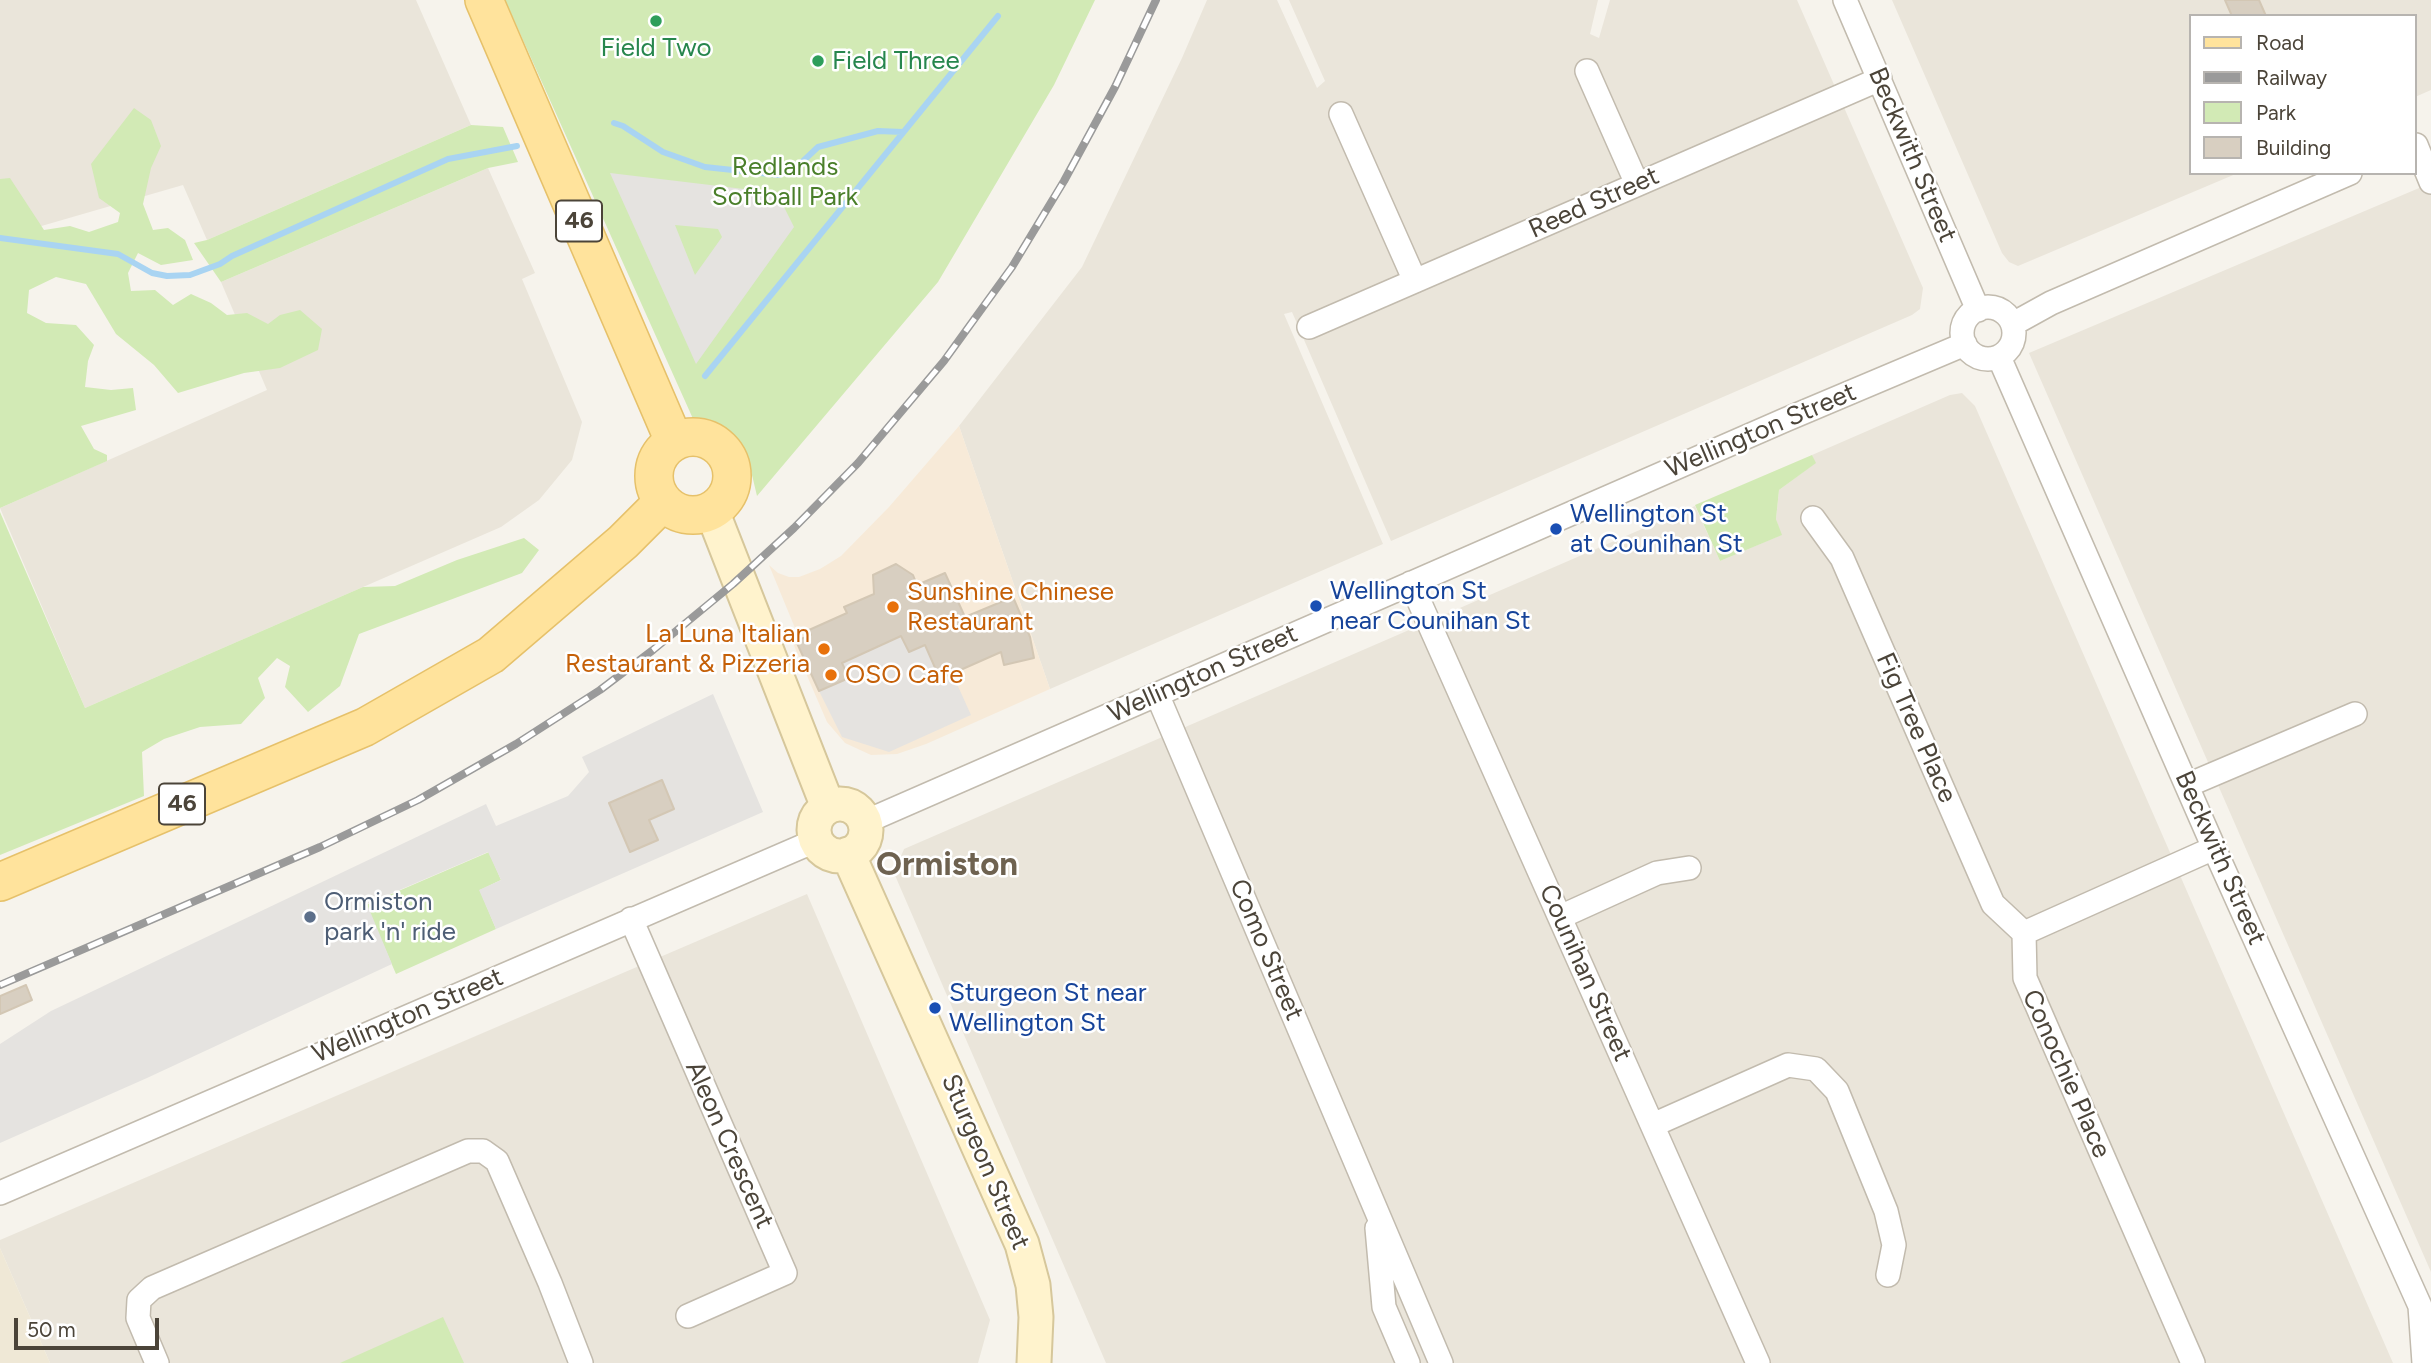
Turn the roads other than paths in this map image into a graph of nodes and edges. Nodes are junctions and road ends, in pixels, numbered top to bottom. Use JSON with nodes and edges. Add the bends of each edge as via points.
{"nodes":[{"id":1,"x":484,"y":0,"type":"edge"},
{"id":2,"x":1845,"y":0,"type":"edge"},
{"id":3,"x":1587,"y":71,"type":"dead end"},
{"id":4,"x":1880,"y":79,"type":"junction"},
{"id":5,"x":1341,"y":114,"type":"dead end"},
{"id":6,"x":2421,"y":143,"type":"edge"},
{"id":7,"x":2345,"y":175,"type":"edge"},
{"id":8,"x":2431,"y":182,"type":"edge"},
{"id":9,"x":1637,"y":184,"type":"junction"},
{"id":10,"x":1415,"y":281,"type":"junction"},
{"id":11,"x":1978,"y":310,"type":"junction"},
{"id":12,"x":2013,"y":324,"type":"junction"},
{"id":13,"x":1308,"y":327,"type":"dead end"},
{"id":14,"x":1965,"y":344,"type":"junction"},
{"id":15,"x":1998,"y":357,"type":"junction"},
{"id":16,"x":674,"y":441,"type":"junction"},
{"id":17,"x":663,"y":502,"type":"junction"},
{"id":18,"x":712,"y":511,"type":"junction"},
{"id":19,"x":1813,"y":518,"type":"dead end"},
{"id":20,"x":1411,"y":583,"type":"junction"},
{"id":21,"x":1157,"y":694,"type":"junction"},
{"id":22,"x":2355,"y":714,"type":"dead end"},
{"id":23,"x":2189,"y":785,"type":"junction"},
{"id":24,"x":828,"y":807,"type":"junction"},
{"id":25,"x":865,"y":822,"type":"junction"},
{"id":26,"x":817,"y":840,"type":"junction"},
{"id":27,"x":2214,"y":848,"type":"junction"},
{"id":28,"x":848,"y":854,"type":"junction"},
{"id":29,"x":1689,"y":868,"type":"dead end"},
{"id":30,"x":0,"y":882,"type":"edge"},
{"id":31,"x":1560,"y":917,"type":"junction"},
{"id":32,"x":631,"y":919,"type":"junction"},
{"id":33,"x":2024,"y":933,"type":"junction"},
{"id":34,"x":1653,"y":1125,"type":"junction"},
{"id":35,"x":0,"y":1193,"type":"edge"},
{"id":36,"x":1375,"y":1207,"type":"junction"},
{"id":37,"x":1888,"y":1275,"type":"dead end"},
{"id":38,"x":688,"y":1316,"type":"dead end"},
{"id":39,"x":157,"y":1363,"type":"edge"},
{"id":40,"x":581,"y":1363,"type":"edge"},
{"id":41,"x":1034,"y":1363,"type":"edge"},
{"id":42,"x":1408,"y":1363,"type":"edge"},
{"id":43,"x":1441,"y":1363,"type":"edge"},
{"id":44,"x":1758,"y":1363,"type":"edge"},
{"id":45,"x":2193,"y":1363,"type":"edge"},
{"id":46,"x":2424,"y":1363,"type":"edge"}],
"edges":[{"from":1,"to":16,"type":"main road","number":"46"},
{"from":2,"to":4,"type":"street","name":"Beckwith Street"},
{"from":3,"to":9,"type":"street"},
{"from":4,"to":9,"type":"street","name":"Reed Street"},
{"from":4,"to":11,"type":"street","name":"Beckwith Street"},
{"from":5,"to":10,"type":"street"},
{"from":6,"to":8,"type":"street"},
{"from":7,"to":12,"type":"street","via":[[2050,303]]},
{"from":9,"to":10,"type":"street","name":"Reed Street"},
{"from":10,"to":13,"type":"street","name":"Reed Street"},
{"from":11,"to":12,"type":"street","via":[[1998,310]]},
{"from":11,"to":14,"type":"street","via":[[1964,324]]},
{"from":12,"to":15,"type":"street","via":[[2012,344]]},
{"from":14,"to":15,"type":"street","via":[[1979,358]]},
{"from":14,"to":20,"type":"street","name":"Wellington Street"},
{"from":15,"to":23,"type":"street","name":"Beckwith Street"},
{"from":16,"to":17,"type":"main road","via":[[654,469],[653,481]]},
{"from":16,"to":18,"type":"main road","via":[[704,438],[727,457],[731,487]]},
{"from":17,"to":18,"type":"main road","via":[[686,515]]},
{"from":17,"to":30,"type":"main road","number":"46","via":[[491,655],[365,727]]},
{"from":18,"to":24,"type":"street"},
{"from":19,"to":33,"type":"street","name":"Fig Tree Place","via":[[1842,558],[1993,904]]},
{"from":20,"to":21,"type":"street","name":"Wellington Street"},
{"from":20,"to":31,"type":"street","name":"Counihan Street"},
{"from":21,"to":25,"type":"street","name":"Wellington Street"},
{"from":21,"to":36,"type":"street","name":"Como Street"},
{"from":22,"to":23,"type":"street"},
{"from":23,"to":27,"type":"street","name":"Beckwith Street"},
{"from":24,"to":25,"type":"street","via":[[850,805]]},
{"from":24,"to":26,"type":"street","via":[[816,821]]},
{"from":25,"to":28,"type":"street","via":[[863,842]]},
{"from":26,"to":28,"type":"street","via":[[830,853]]},
{"from":26,"to":32,"type":"street","name":"Wellington Street"},
{"from":27,"to":33,"type":"street"},
{"from":27,"to":46,"type":"street","name":"Beckwith Street","via":[[2420,1306]]},
{"from":28,"to":41,"type":"street","name":"Sturgeon Street","via":[[1022,1244],[1033,1285]]},
{"from":29,"to":31,"type":"street","via":[[1657,873]]},
{"from":31,"to":34,"type":"street","name":"Counihan Street"},
{"from":32,"to":35,"type":"street","name":"Wellington Street"},
{"from":32,"to":38,"type":"street","name":"Aleon Crescent","via":[[785,1273]]},
{"from":33,"to":45,"type":"street","name":"Conochie Place","via":[[2025,978]]},
{"from":34,"to":37,"type":"street","via":[[1788,1065],[1816,1069],[1837,1091],[1886,1211],[1894,1245]]},
{"from":34,"to":44,"type":"street","name":"Counihan Street"},
{"from":36,"to":42,"type":"street","name":"Como Street","via":[[1384,1307]]},
{"from":36,"to":43,"type":"street","name":"Como Street"},
{"from":39,"to":40,"type":"street","via":[[138,1318],[139,1300],[152,1287],[468,1151],[483,1151],[497,1161]]}]}
